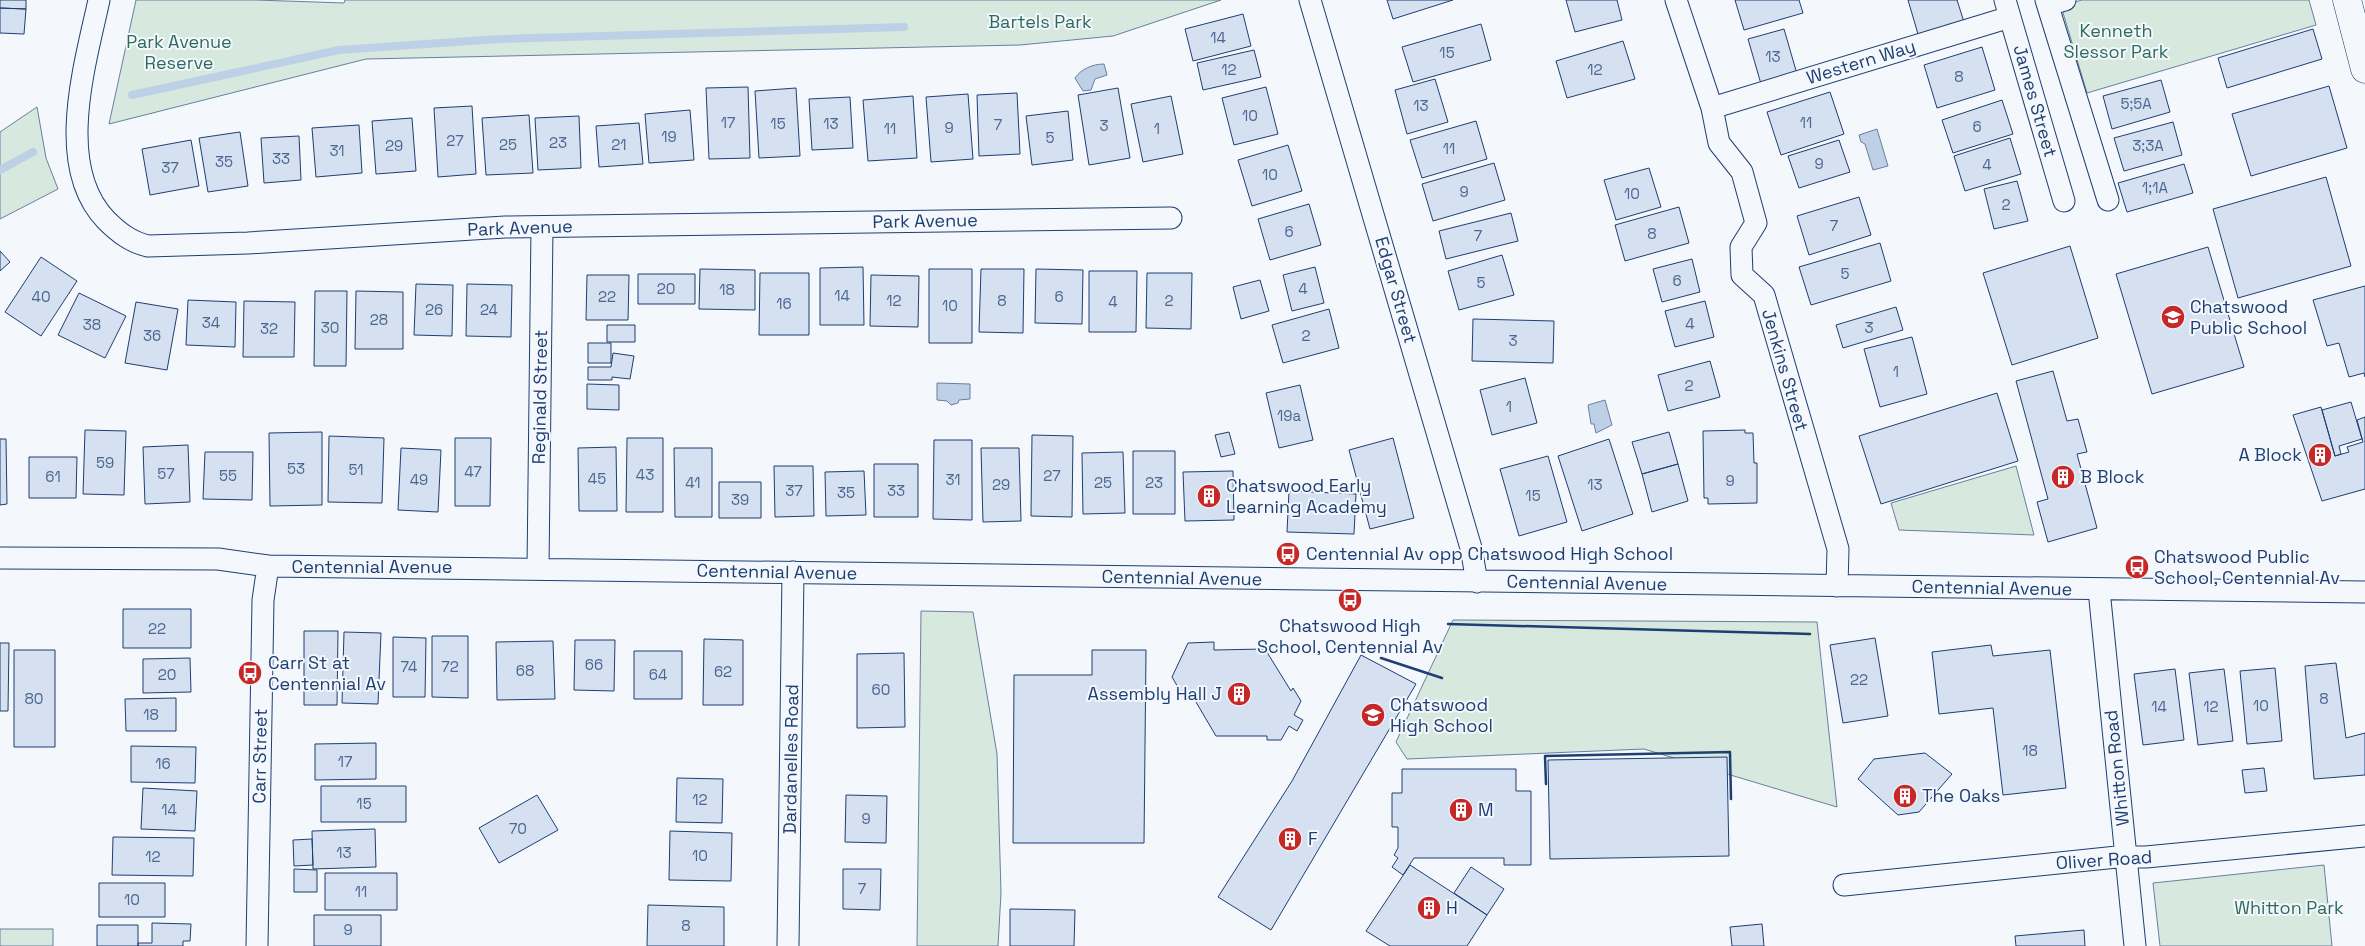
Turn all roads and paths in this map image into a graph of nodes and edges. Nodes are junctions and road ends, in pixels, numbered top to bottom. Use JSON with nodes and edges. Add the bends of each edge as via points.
{"nodes":[{"id":1,"x":100,"y":0,"type":"edge"},
{"id":2,"x":1310,"y":0,"type":"edge"},
{"id":3,"x":1676,"y":0,"type":"edge"},
{"id":4,"x":2347,"y":0,"type":"edge"},
{"id":5,"x":2053,"y":2,"type":"edge"},
{"id":6,"x":2008,"y":8,"type":"edge"},
{"id":7,"x":2365,"y":69,"type":"edge"},
{"id":8,"x":1712,"y":108,"type":"junction"},
{"id":9,"x":2108,"y":200,"type":"dead end"},
{"id":10,"x":2064,"y":201,"type":"dead end"},
{"id":11,"x":1171,"y":218,"type":"dead end"},
{"id":12,"x":542,"y":227,"type":"junction"},
{"id":13,"x":0,"y":558,"type":"edge"},
{"id":14,"x":268,"y":566,"type":"junction"},
{"id":15,"x":538,"y":568,"type":"junction"},
{"id":16,"x":793,"y":572,"type":"junction"},
{"id":17,"x":1477,"y":582,"type":"junction"},
{"id":18,"x":1837,"y":586,"type":"junction"},
{"id":19,"x":2099,"y":590,"type":"junction"},
{"id":20,"x":2365,"y":592,"type":"edge"},
{"id":21,"x":2365,"y":836,"type":"edge"},
{"id":22,"x":2126,"y":857,"type":"junction"},
{"id":23,"x":1844,"y":885,"type":"dead end"},
{"id":24,"x":257,"y":946,"type":"edge"},
{"id":25,"x":788,"y":946,"type":"edge"},
{"id":26,"x":2135,"y":946,"type":"edge"}],
"edges":[{"from":1,"to":12,"type":"street","name":"Park Avenue","via":[[80,97],[78,154],[83,182],[94,206],[111,226],[132,241],[148,246],[176,246]]},
{"from":2,"to":17,"type":"street","name":"Edgar Street","via":[[1471,548]]},
{"from":3,"to":8,"type":"street","name":"Jenkins Street"},
{"from":4,"to":7,"type":"highway"},
{"from":5,"to":9,"type":"street"},
{"from":6,"to":8,"type":"street","name":"Western Way"},
{"from":6,"to":10,"type":"street","name":"James Street"},
{"from":8,"to":18,"type":"street","name":"Jenkins Street","via":[[1719,143],[1742,172],[1756,224],[1741,247],[1742,275],[1764,295],[1838,549]]},
{"from":11,"to":12,"type":"street","name":"Park Avenue"},
{"from":12,"to":15,"type":"street","name":"Reginald Street"},
{"from":13,"to":14,"type":"street","name":"Centennial Avenue","via":[[218,559]]},
{"from":14,"to":15,"type":"street","name":"Centennial Avenue"},
{"from":14,"to":24,"type":"street","name":"Carr Street","via":[[262,600]]},
{"from":15,"to":16,"type":"street","name":"Centennial Avenue"},
{"from":16,"to":17,"type":"street","name":"Centennial Avenue"},
{"from":16,"to":25,"type":"street","name":"Dardanelles Road"},
{"from":17,"to":18,"type":"street","name":"Centennial Avenue"},
{"from":18,"to":19,"type":"street","name":"Centennial Avenue"},
{"from":19,"to":20,"type":"street","name":"Centennial Avenue"},
{"from":19,"to":22,"type":"street","name":"Whitton Road"},
{"from":21,"to":22,"type":"street","name":"Oliver Road"},
{"from":22,"to":23,"type":"street","name":"Oliver Road"},
{"from":22,"to":26,"type":"street","name":"Whitton Road"}]}
